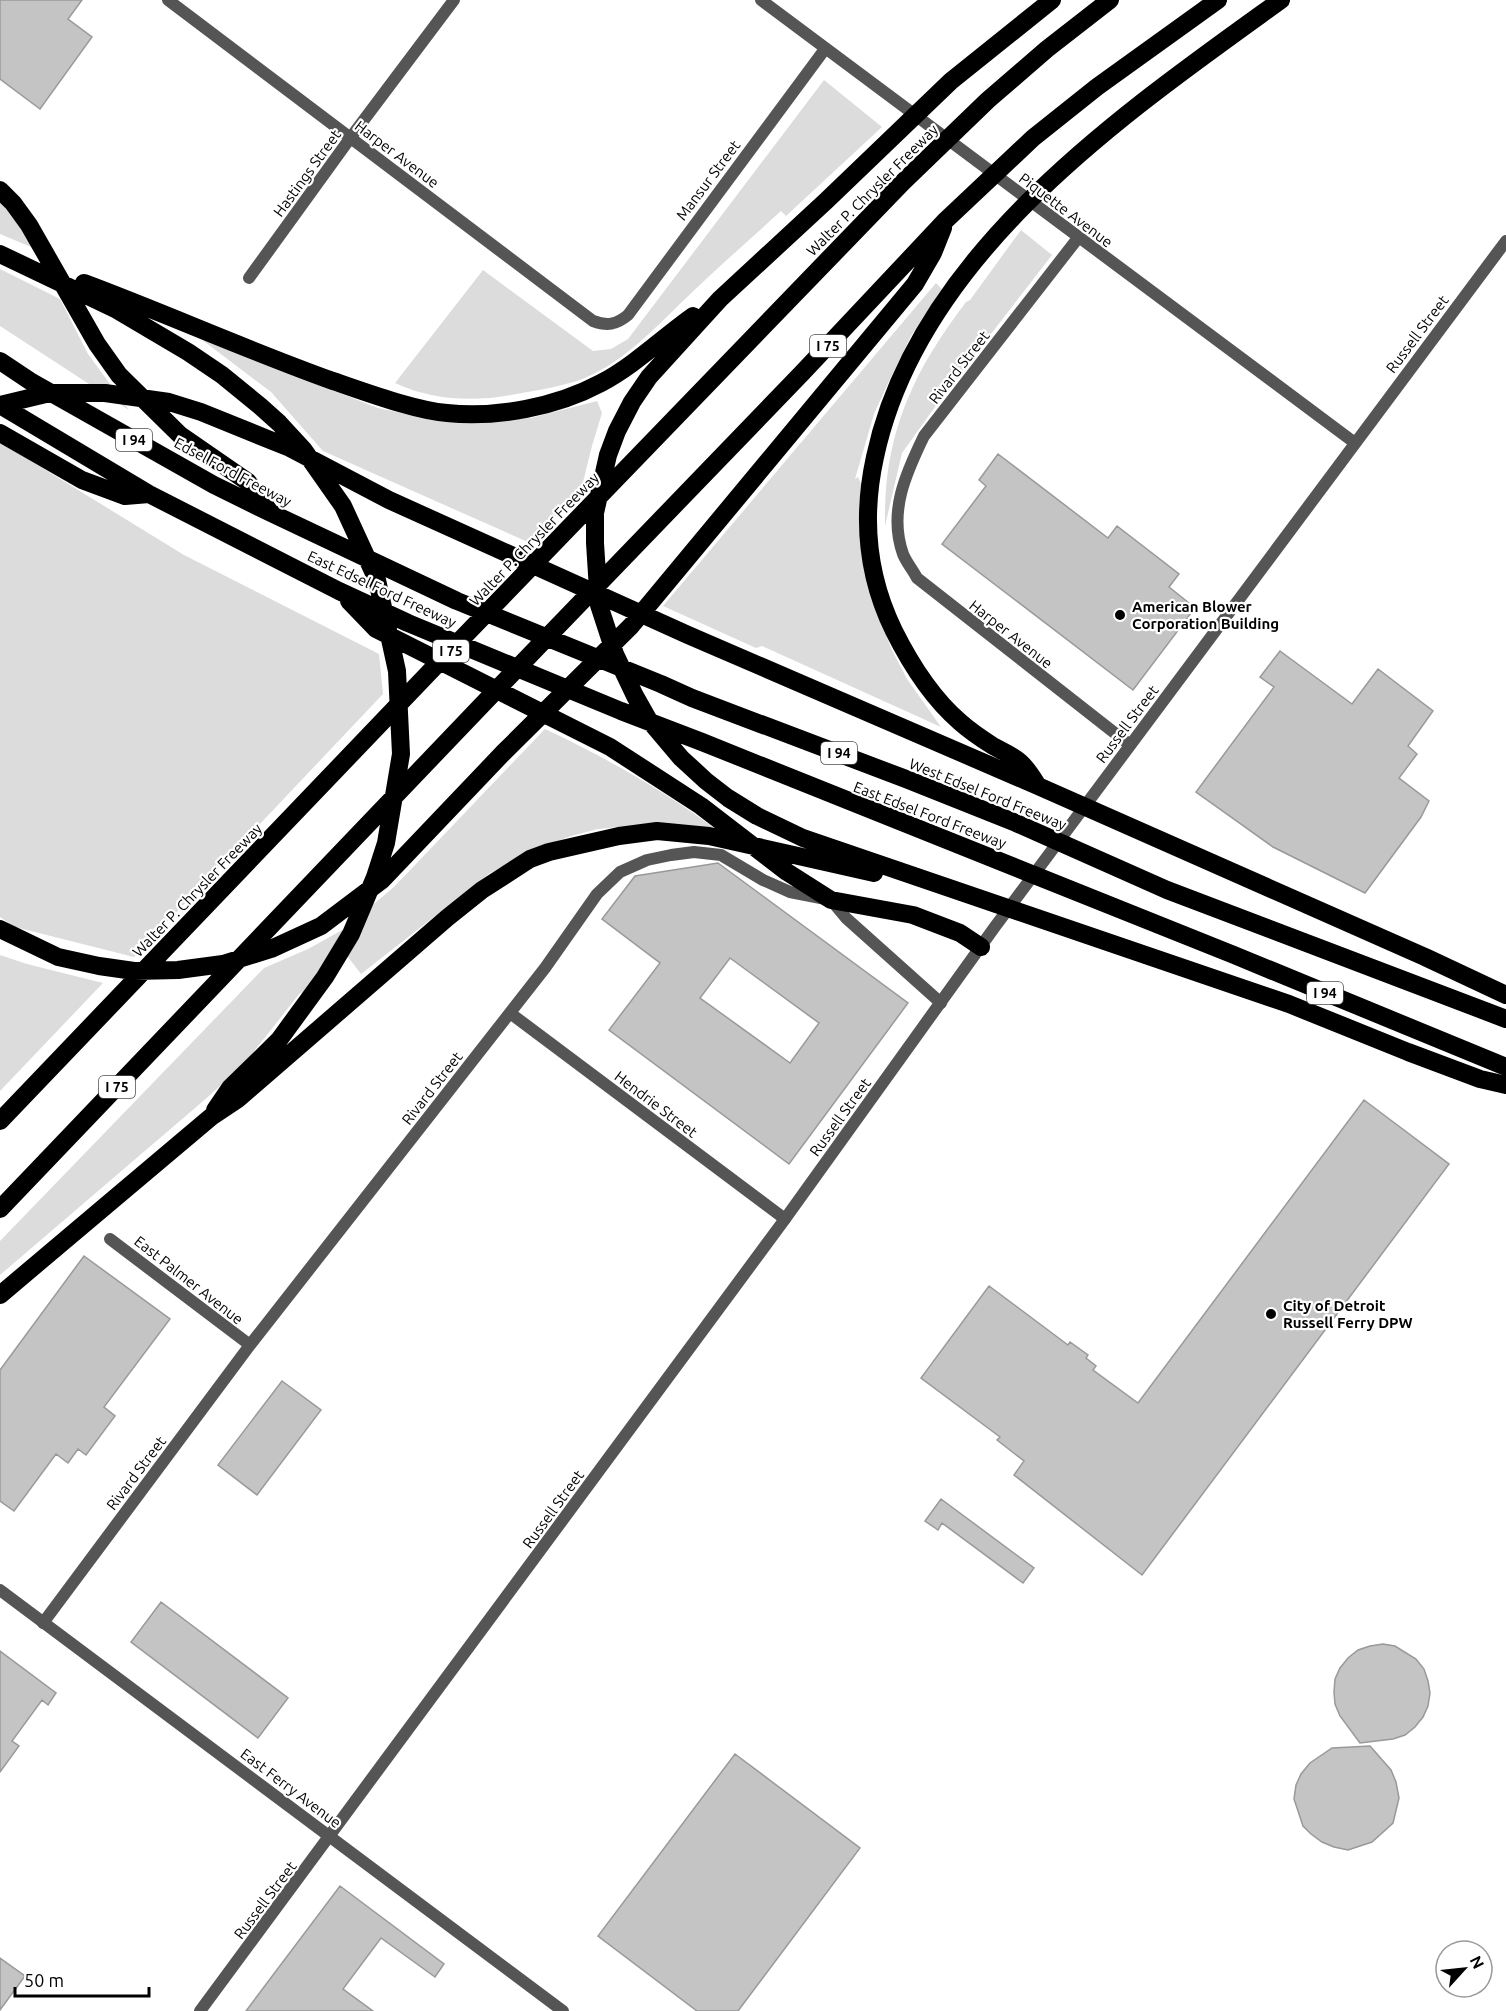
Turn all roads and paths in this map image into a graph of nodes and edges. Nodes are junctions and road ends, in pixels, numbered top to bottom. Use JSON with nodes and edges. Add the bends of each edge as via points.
{"nodes":[{"id":1,"x":168,"y":0,"type":"edge"},
{"id":2,"x":454,"y":0,"type":"edge"},
{"id":3,"x":761,"y":0,"type":"edge"},
{"id":4,"x":1052,"y":0,"type":"edge"},
{"id":5,"x":1110,"y":0,"type":"edge"},
{"id":6,"x":1218,"y":0,"type":"edge"},
{"id":7,"x":1281,"y":0,"type":"edge"},
{"id":8,"x":825,"y":48,"type":"junction"},
{"id":9,"x":351,"y":137,"type":"junction"},
{"id":10,"x":0,"y":190,"type":"edge"},
{"id":11,"x":946,"y":220,"type":"junction"},
{"id":12,"x":1078,"y":238,"type":"junction"},
{"id":13,"x":1506,"y":241,"type":"edge"},
{"id":14,"x":0,"y":253,"type":"edge"},
{"id":15,"x":249,"y":278,"type":"dead end"},
{"id":16,"x":720,"y":298,"type":"junction"},
{"id":17,"x":117,"y":303,"type":"junction"},
{"id":18,"x":611,"y":324,"type":"joint"},
{"id":19,"x":0,"y":361,"type":"edge"},
{"id":20,"x":0,"y":405,"type":"edge"},
{"id":21,"x":0,"y":433,"type":"edge"},
{"id":22,"x":1355,"y":443,"type":"junction"},
{"id":23,"x":149,"y":494,"type":"junction"},
{"id":24,"x":271,"y":513,"type":"junction"},
{"id":25,"x":898,"y":529,"type":"joint"},
{"id":26,"x":339,"y":591,"type":"junction"},
{"id":27,"x":457,"y":601,"type":"joint"},
{"id":28,"x":1130,"y":745,"type":"junction"},
{"id":29,"x":1038,"y":786,"type":"junction"},
{"id":30,"x":960,"y":893,"type":"junction"},
{"id":31,"x":831,"y":900,"type":"junction"},
{"id":32,"x":0,"y":929,"type":"edge"},
{"id":33,"x":981,"y":947,"type":"junction"},
{"id":34,"x":1506,"y":994,"type":"edge"},
{"id":35,"x":941,"y":1003,"type":"junction"},
{"id":36,"x":510,"y":1013,"type":"junction"},
{"id":37,"x":1506,"y":1019,"type":"edge"},
{"id":38,"x":1506,"y":1067,"type":"edge"},
{"id":39,"x":1506,"y":1085,"type":"edge"},
{"id":40,"x":211,"y":1117,"type":"junction"},
{"id":41,"x":0,"y":1121,"type":"edge"},
{"id":42,"x":0,"y":1209,"type":"edge"},
{"id":43,"x":785,"y":1219,"type":"junction"},
{"id":44,"x":110,"y":1239,"type":"dead end"},
{"id":45,"x":0,"y":1295,"type":"edge"},
{"id":46,"x":250,"y":1346,"type":"junction"},
{"id":47,"x":0,"y":1590,"type":"edge"},
{"id":48,"x":43,"y":1623,"type":"junction"},
{"id":49,"x":331,"y":1836,"type":"junction"},
{"id":50,"x":200,"y":2011,"type":"edge"},
{"id":51,"x":563,"y":2011,"type":"edge"}],
"edges":[{"from":1,"to":9,"type":"street","name":"Harper Avenue"},
{"from":2,"to":9,"type":"street","name":"Hastings Street"},
{"from":3,"to":8,"type":"street","name":"Piquette Avenue"},
{"from":4,"to":16,"type":"highway","via":[[951,81]]},
{"from":5,"to":41,"type":"highway","name":"Walter P. Chrysler Freeway","number":"I 75","via":[[988,100],[903,182]]},
{"from":6,"to":11,"type":"highway","number":"I 75","via":[[1033,138]]},
{"from":7,"to":29,"type":"highway","via":[[1116,123],[996,235],[964,273],[910,357],[879,437],[869,484],[867,518],[878,596],[927,687],[958,720],[1021,763]]},
{"from":8,"to":12,"type":"street","name":"Piquette Avenue"},
{"from":8,"to":18,"type":"street","name":"Mansur Street","via":[[628,315]]},
{"from":9,"to":15,"type":"street","name":"Hastings Street"},
{"from":9,"to":18,"type":"street","name":"Harper Avenue","via":[[593,321]]},
{"from":10,"to":24,"type":"highway","via":[[29,225],[92,336],[119,375],[180,435],[248,482]]},
{"from":11,"to":32,"type":"highway","via":[[915,284],[631,626],[382,880],[321,926],[271,949],[223,964],[134,971],[58,957]]},
{"from":11,"to":42,"type":"highway","number":"I 75"},
{"from":12,"to":22,"type":"street","name":"Piquette Avenue"},
{"from":12,"to":25,"type":"street","name":"Rivard Street","via":[[924,436],[906,473],[897,507]]},
{"from":13,"to":22,"type":"street","name":"Russell Street"},
{"from":14,"to":17,"type":"highway"},
{"from":16,"to":17,"type":"highway","via":[[601,383],[534,407],[466,414],[445,413],[367,393]]},
{"from":16,"to":30,"type":"highway","via":[[650,376],[632,402],[608,455],[595,513],[595,543],[599,605],[615,654],[648,719],[681,758],[728,798],[803,838]]},
{"from":17,"to":40,"type":"highway","via":[[222,375],[279,423],[303,449],[342,506],[377,580],[397,671],[401,754],[386,843],[375,877],[351,934],[325,977],[279,1040],[230,1088]]},
{"from":19,"to":24,"type":"highway","name":"Edsel Ford Freeway","number":"I 94","via":[[204,480]]},
{"from":20,"to":23,"type":"highway","number":"I 94"},
{"from":20,"to":29,"type":"highway","via":[[50,393],[113,394],[169,402],[201,412],[290,448],[389,500],[688,635]]},
{"from":21,"to":23,"type":"highway","via":[[82,480],[125,496]]},
{"from":22,"to":28,"type":"street","name":"Russell Street"},
{"from":23,"to":26,"type":"highway","name":"East Edsel Ford Freeway","number":"I 94"},
{"from":24,"to":27,"type":"highway","name":"Edsel Ford Freeway","number":"I 94"},
{"from":25,"to":28,"type":"street","name":"Harper Avenue","via":[[903,554],[917,578]]},
{"from":26,"to":31,"type":"highway","via":[[376,629],[610,747],[701,806],[787,872]]},
{"from":26,"to":38,"type":"highway","name":"East Edsel Ford Freeway","number":"I 94","via":[[621,711]]},
{"from":27,"to":37,"type":"highway","name":"West Edsel Ford Freeway","number":"I 94","via":[[692,698],[1016,823],[1167,890]]},
{"from":28,"to":33,"type":"street","name":"Russell Street"},
{"from":29,"to":34,"type":"highway"},
{"from":30,"to":39,"type":"highway","via":[[1289,1004],[1408,1052]]},
{"from":30,"to":40,"type":"highway","via":[[692,834],[657,831],[549,852],[530,859],[482,890],[238,1099]]},
{"from":31,"to":33,"type":"highway","via":[[913,915],[960,933]]},
{"from":31,"to":35,"type":"street"},
{"from":31,"to":36,"type":"street","name":"Rivard Street","via":[[790,892],[721,855],[694,852],[647,860],[620,872],[597,894]]},
{"from":33,"to":35,"type":"street","name":"Russell Street"},
{"from":35,"to":43,"type":"street","name":"Russell Street"},
{"from":36,"to":43,"type":"street","name":"Hendrie Street"},
{"from":36,"to":46,"type":"street","name":"Rivard Street"},
{"from":40,"to":45,"type":"highway"},
{"from":43,"to":49,"type":"street","name":"Russell Street"},
{"from":44,"to":46,"type":"street","name":"East Palmer Avenue"},
{"from":46,"to":48,"type":"street","name":"Rivard Street"},
{"from":47,"to":48,"type":"street","name":"East Ferry Avenue"},
{"from":48,"to":49,"type":"street","name":"East Ferry Avenue"},
{"from":49,"to":50,"type":"street","name":"Russell Street"},
{"from":49,"to":51,"type":"street","name":"East Ferry Avenue"}]}
